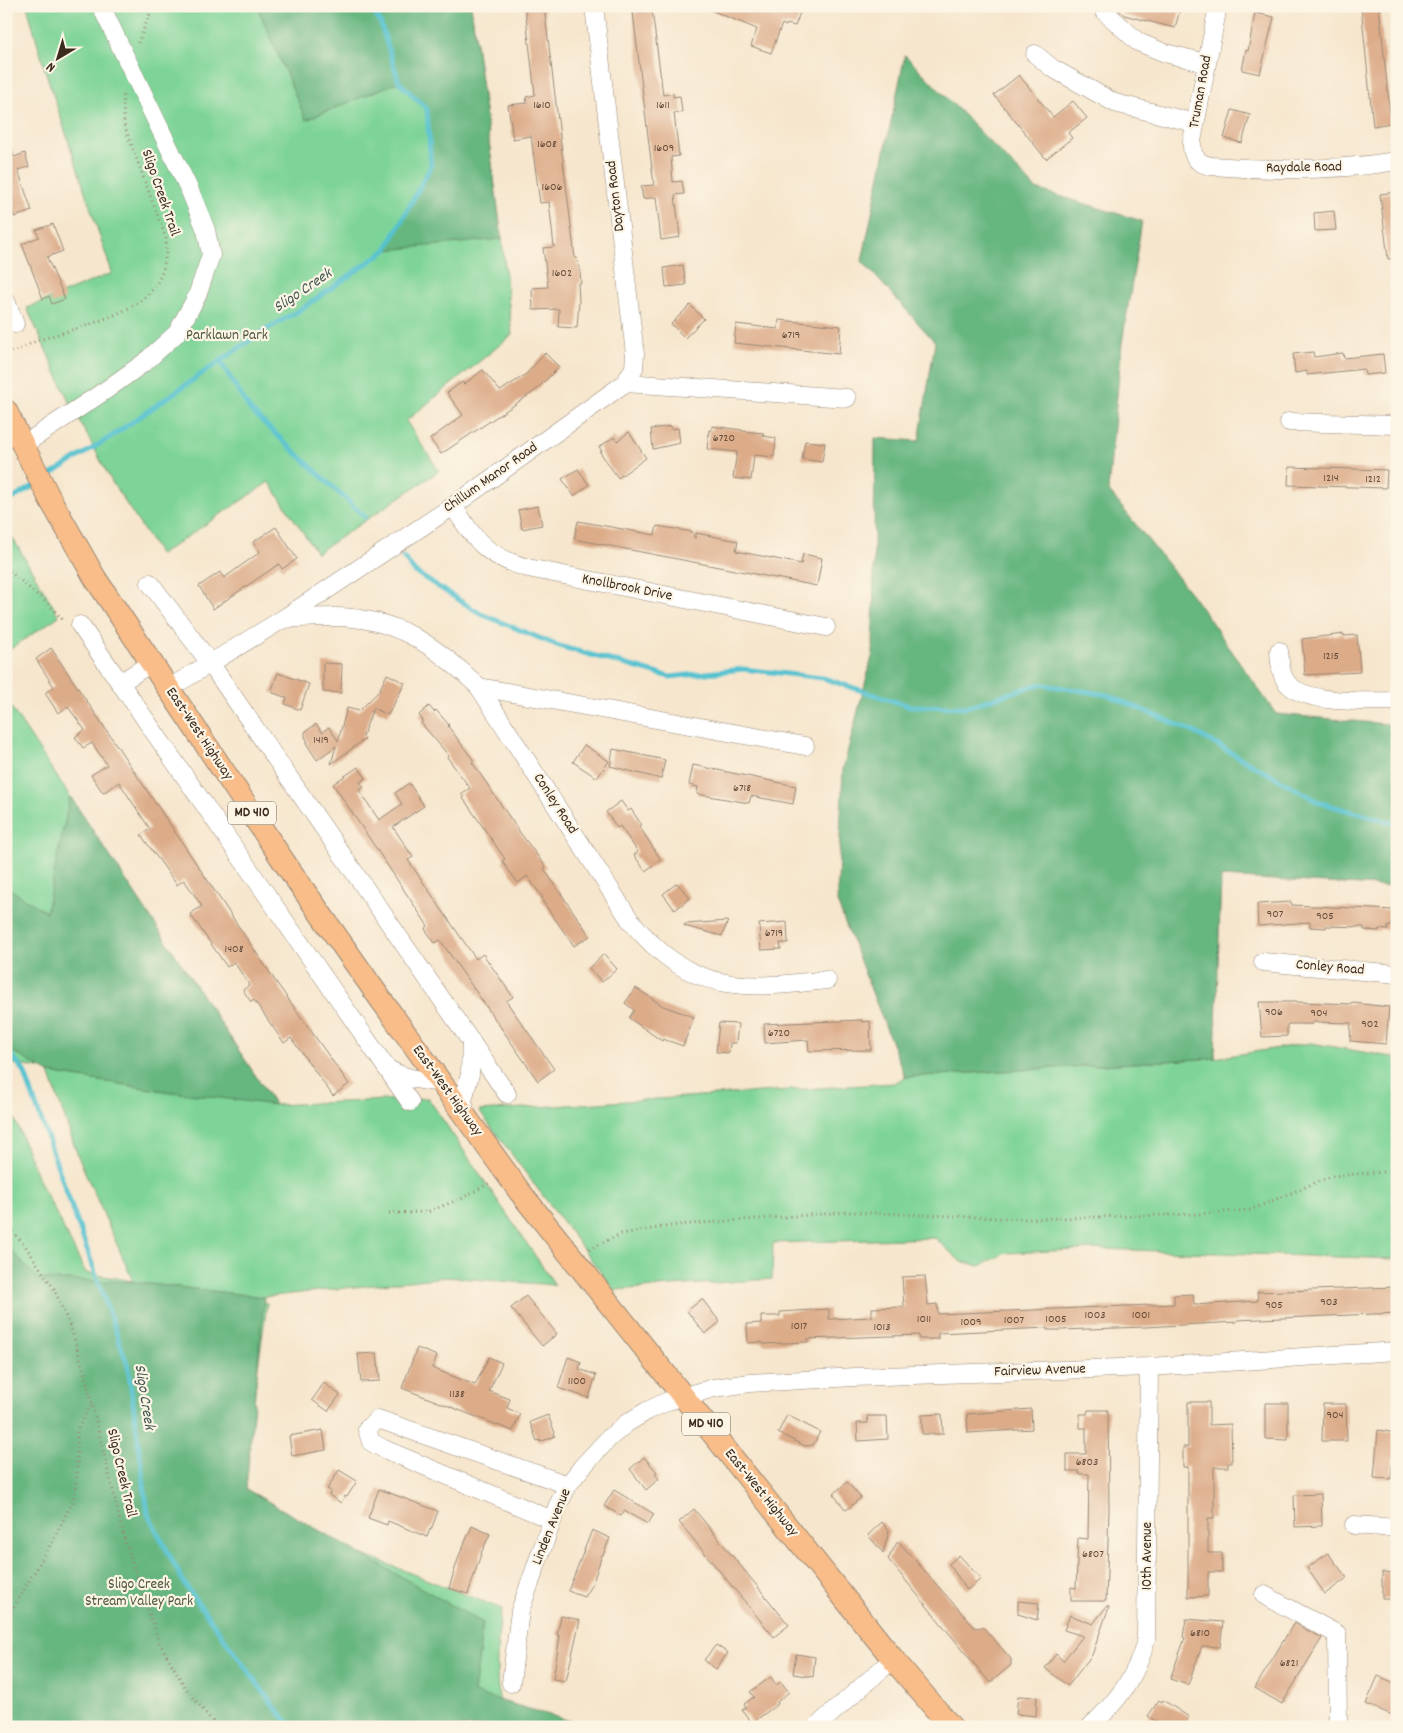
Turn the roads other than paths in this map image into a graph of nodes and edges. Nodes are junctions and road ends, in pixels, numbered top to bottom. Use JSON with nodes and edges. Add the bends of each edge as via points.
{"nodes":[{"id":1,"x":101,"y":6,"type":"edge"},
{"id":2,"x":594,"y":6,"type":"edge"},
{"id":3,"x":1218,"y":6,"type":"edge"},
{"id":4,"x":1104,"y":11,"type":"dead end"},
{"id":5,"x":1035,"y":54,"type":"dead end"},
{"id":6,"x":1206,"y":63,"type":"junction"},
{"id":7,"x":1195,"y":122,"type":"junction"},
{"id":8,"x":1397,"y":161,"type":"edge"},
{"id":9,"x":1212,"y":166,"type":"joint"},
{"id":10,"x":6,"y":300,"type":"edge"},
{"id":11,"x":15,"y":324,"type":"dead end"},
{"id":12,"x":625,"y":383,"type":"junction"},
{"id":13,"x":847,"y":398,"type":"dead end"},
{"id":14,"x":6,"y":411,"type":"edge"},
{"id":15,"x":1289,"y":422,"type":"dead end"},
{"id":16,"x":1397,"y":425,"type":"edge"},
{"id":17,"x":25,"y":450,"type":"junction"},
{"id":18,"x":453,"y":506,"type":"junction"},
{"id":19,"x":150,"y":583,"type":"dead end"},
{"id":20,"x":283,"y":619,"type":"junction"},
{"id":21,"x":80,"y":625,"type":"road end"},
{"id":22,"x":826,"y":627,"type":"dead end"},
{"id":23,"x":1279,"y":651,"type":"dead end"},
{"id":24,"x":151,"y":663,"type":"junction"},
{"id":25,"x":210,"y":664,"type":"junction"},
{"id":26,"x":120,"y":683,"type":"junction"},
{"id":27,"x":479,"y":687,"type":"junction"},
{"id":28,"x":168,"y":689,"type":"junction"},
{"id":29,"x":1397,"y":701,"type":"edge"},
{"id":30,"x":805,"y":746,"type":"dead end"},
{"id":31,"x":1263,"y":962,"type":"dead end"},
{"id":32,"x":1397,"y":974,"type":"edge"},
{"id":33,"x":827,"y":980,"type":"dead end"},
{"id":34,"x":471,"y":1041,"type":"junction"},
{"id":35,"x":385,"y":1067,"type":"junction"},
{"id":36,"x":442,"y":1084,"type":"junction"},
{"id":37,"x":507,"y":1094,"type":"dead end"},
{"id":38,"x":410,"y":1102,"type":"dead end"},
{"id":39,"x":466,"y":1118,"type":"junction"},
{"id":40,"x":1397,"y":1351,"type":"edge"},
{"id":41,"x":1149,"y":1367,"type":"junction"},
{"id":42,"x":684,"y":1397,"type":"junction"},
{"id":43,"x":568,"y":1485,"type":"junction"},
{"id":44,"x":552,"y":1520,"type":"junction"},
{"id":45,"x":1354,"y":1525,"type":"dead end"},
{"id":46,"x":1397,"y":1528,"type":"edge"},
{"id":47,"x":1264,"y":1595,"type":"dead end"},
{"id":48,"x":893,"y":1659,"type":"junction"},
{"id":49,"x":511,"y":1683,"type":"dead end"},
{"id":50,"x":816,"y":1727,"type":"edge"},
{"id":51,"x":951,"y":1727,"type":"edge"},
{"id":52,"x":1090,"y":1727,"type":"edge"},
{"id":53,"x":1338,"y":1727,"type":"edge"}],
"edges":[{"from":1,"to":17,"type":"street","via":[[190,191],[206,230],[211,255],[197,296],[177,333],[138,367]]},
{"from":2,"to":12,"type":"street","name":"Dayton Road","via":[[635,354],[634,368]]},
{"from":3,"to":6,"type":"street","name":"Truman Road"},
{"from":4,"to":6,"type":"street","via":[[1138,42],[1165,53]]},
{"from":5,"to":7,"type":"street","via":[[1052,68],[1115,103]]},
{"from":6,"to":7,"type":"street","name":"Truman Road"},
{"from":7,"to":9,"type":"street","name":"Truman Road","via":[[1194,157],[1204,165]]},
{"from":8,"to":9,"type":"street","name":"Raydale Road","via":[[1315,170]]},
{"from":10,"to":11,"type":"street"},
{"from":12,"to":13,"type":"street"},
{"from":12,"to":18,"type":"street","name":"Chillum Manor Road"},
{"from":14,"to":17,"type":"main road","name":"East-West Highway","number":"MD 410"},
{"from":15,"to":16,"type":"street"},
{"from":17,"to":24,"type":"main road","name":"East-West Highway","number":"MD 410","via":[[95,578]]},
{"from":18,"to":20,"type":"street","name":"Chillum Manor Road"},
{"from":18,"to":22,"type":"street","name":"Knollbrook Drive","via":[[474,538],[487,551],[509,563]]},
{"from":19,"to":25,"type":"street"},
{"from":20,"to":25,"type":"street","name":"Chillum Manor Road"},
{"from":20,"to":27,"type":"street","name":"Conley Road","via":[[366,619],[393,626],[438,650]]},
{"from":21,"to":26,"type":"street"},
{"from":23,"to":29,"type":"street","via":[[1281,672],[1288,684],[1309,696]]},
{"from":24,"to":26,"type":"street"},
{"from":24,"to":28,"type":"main road","name":"East-West Highway","number":"MD 410"},
{"from":25,"to":28,"type":"street","name":"Chillum Manor Road"},
{"from":25,"to":34,"type":"street"},
{"from":26,"to":35,"type":"street"},
{"from":27,"to":30,"type":"street"},
{"from":27,"to":33,"type":"street","name":"Conley Road","via":[[630,920],[656,949],[702,977],[741,986],[777,986]]},
{"from":28,"to":36,"type":"main road","name":"East-West Highway","number":"MD 410","via":[[284,862]]},
{"from":31,"to":32,"type":"street","name":"Conley Road"},
{"from":34,"to":37,"type":"street"},
{"from":34,"to":39,"type":"street","via":[[470,1074],[463,1100]]},
{"from":35,"to":36,"type":"street","via":[[398,1075]]},
{"from":35,"to":38,"type":"street"},
{"from":36,"to":39,"type":"main road","name":"East-West Highway","number":"MD 410"},
{"from":39,"to":42,"type":"main road","name":"East-West Highway","number":"MD 410"},
{"from":40,"to":41,"type":"street","name":"Fairview Avenue"},
{"from":41,"to":42,"type":"street","name":"Fairview Avenue","via":[[750,1383],[714,1388]]},
{"from":41,"to":52,"type":"street","name":"10th Avenue","via":[[1146,1639],[1140,1661],[1129,1682]]},
{"from":42,"to":43,"type":"street","name":"Linden Avenue","via":[[658,1405],[627,1423],[596,1451]]},
{"from":42,"to":48,"type":"main road","name":"East-West Highway","number":"MD 410"},
{"from":43,"to":44,"type":"street","name":"Linden Avenue"},
{"from":43,"to":44,"type":"street","via":[[378,1419],[367,1429],[371,1442],[384,1449]]},
{"from":44,"to":49,"type":"street","name":"Linden Avenue","via":[[520,1611]]},
{"from":45,"to":46,"type":"street"},
{"from":47,"to":53,"type":"street","via":[[1337,1634]]},
{"from":48,"to":50,"type":"street"},
{"from":48,"to":51,"type":"main road","name":"East-West Highway","number":"MD 410"}]}
